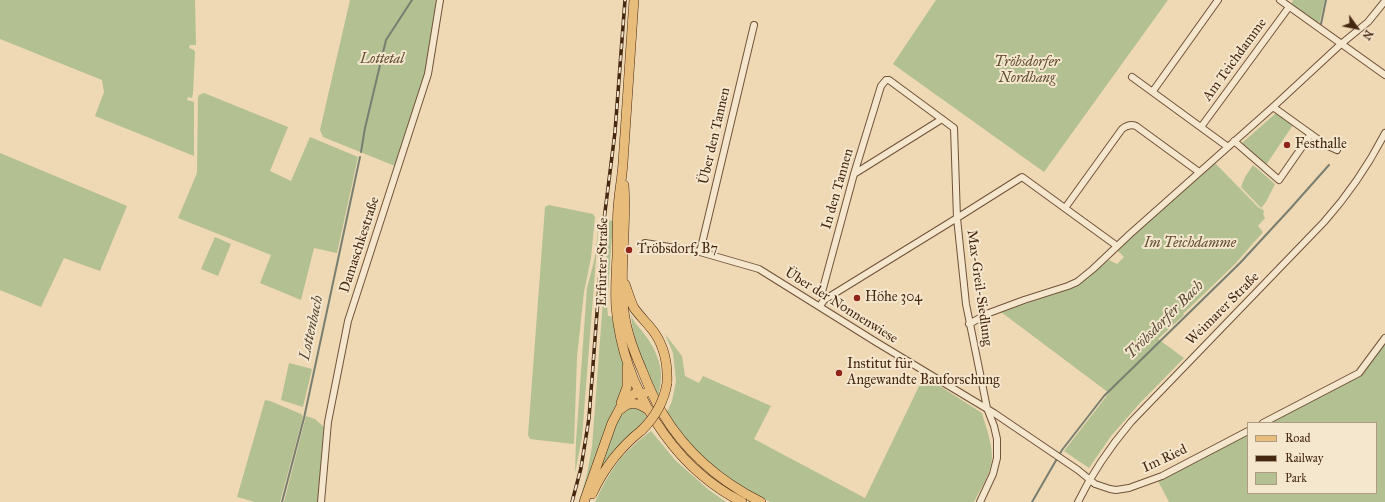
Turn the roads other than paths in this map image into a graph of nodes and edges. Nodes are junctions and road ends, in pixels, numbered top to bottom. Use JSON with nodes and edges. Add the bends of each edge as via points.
{"nodes":[{"id":1,"x":440,"y":0,"type":"edge"},
{"id":2,"x":634,"y":0,"type":"edge"},
{"id":3,"x":1218,"y":0,"type":"edge"},
{"id":4,"x":1280,"y":0,"type":"edge"},
{"id":5,"x":1385,"y":1,"type":"edge"},
{"id":6,"x":1289,"y":7,"type":"junction"},
{"id":7,"x":754,"y":25,"type":"dead end"},
{"id":8,"x":1341,"y":44,"type":"junction"},
{"id":9,"x":1385,"y":75,"type":"edge"},
{"id":10,"x":1132,"y":77,"type":"dead end"},
{"id":11,"x":886,"y":80,"type":"joint"},
{"id":12,"x":1153,"y":91,"type":"junction"},
{"id":13,"x":1273,"y":106,"type":"junction"},
{"id":14,"x":942,"y":120,"type":"junction"},
{"id":15,"x":1201,"y":127,"type":"junction"},
{"id":16,"x":1385,"y":133,"type":"edge"},
{"id":17,"x":1311,"y":134,"type":"junction"},
{"id":18,"x":1234,"y":141,"type":"junction"},
{"id":19,"x":1228,"y":147,"type":"junction"},
{"id":20,"x":1337,"y":150,"type":"dead end"},
{"id":21,"x":623,"y":164,"type":"junction"},
{"id":22,"x":1199,"y":172,"type":"junction"},
{"id":23,"x":854,"y":174,"type":"junction"},
{"id":24,"x":1065,"y":208,"type":"junction"},
{"id":25,"x":957,"y":218,"type":"junction"},
{"id":26,"x":645,"y":243,"type":"dead end"},
{"id":27,"x":1117,"y":246,"type":"junction"},
{"id":28,"x":700,"y":252,"type":"junction"},
{"id":29,"x":622,"y":277,"type":"junction"},
{"id":30,"x":824,"y":300,"type":"junction"},
{"id":31,"x":820,"y":306,"type":"junction"},
{"id":32,"x":970,"y":324,"type":"junction"},
{"id":33,"x":1385,"y":338,"type":"edge"},
{"id":34,"x":626,"y":359,"type":"junction"},
{"id":35,"x":640,"y":393,"type":"junction"},
{"id":36,"x":653,"y":397,"type":"junction"},
{"id":37,"x":987,"y":408,"type":"junction"},
{"id":38,"x":650,"y":411,"type":"junction"},
{"id":39,"x":617,"y":413,"type":"junction"},
{"id":40,"x":1265,"y":422,"type":"edge"},
{"id":41,"x":1247,"y":432,"type":"edge"},
{"id":42,"x":1089,"y":479,"type":"junction"},
{"id":43,"x":321,"y":502,"type":"edge"},
{"id":44,"x":584,"y":502,"type":"edge"},
{"id":45,"x":588,"y":502,"type":"edge"},
{"id":46,"x":742,"y":502,"type":"edge"},
{"id":47,"x":760,"y":502,"type":"edge"},
{"id":48,"x":980,"y":502,"type":"edge"},
{"id":49,"x":1078,"y":502,"type":"edge"}],
"edges":[{"from":1,"to":43,"type":"street","name":"Damaschkestraße","via":[[428,74],[348,321],[328,422]]},
{"from":2,"to":21,"type":"main road","name":"Erfurter Straße"},
{"from":3,"to":12,"type":"street"},
{"from":4,"to":6,"type":"street"},
{"from":5,"to":8,"type":"street","via":[[1368,22]]},
{"from":6,"to":8,"type":"street"},
{"from":6,"to":15,"type":"street","name":"Am Teichdamme"},
{"from":7,"to":28,"type":"street","name":"Über den Tannen"},
{"from":8,"to":9,"type":"street"},
{"from":8,"to":13,"type":"street"},
{"from":10,"to":12,"type":"street"},
{"from":11,"to":14,"type":"street","name":"Max-Greil-Siedlung"},
{"from":11,"to":23,"type":"street","name":"In den Tannen","via":[[881,86]]},
{"from":12,"to":15,"type":"street"},
{"from":13,"to":17,"type":"street"},
{"from":13,"to":18,"type":"street"},
{"from":14,"to":23,"type":"street"},
{"from":14,"to":25,"type":"street","name":"Max-Greil-Siedlung","via":[[954,128]]},
{"from":15,"to":19,"type":"street"},
{"from":16,"to":42,"type":"street","name":"Weimarer Straße","via":[[1366,167],[1333,212],[1144,407],[1106,452]]},
{"from":17,"to":18,"type":"street","via":[[1279,180]]},
{"from":17,"to":20,"type":"street"},
{"from":18,"to":19,"type":"street"},
{"from":19,"to":22,"type":"street"},
{"from":21,"to":29,"type":"main road","name":"Erfurter Straße","via":[[626,204]]},
{"from":21,"to":34,"type":"main road","name":"Erfurter Straße","via":[[618,208],[615,282],[617,317]]},
{"from":22,"to":24,"type":"street","via":[[1132,124],[1122,129]]},
{"from":22,"to":27,"type":"street"},
{"from":23,"to":30,"type":"street","name":"In den Tannen","via":[[822,292]]},
{"from":24,"to":25,"type":"street","name":"Max-Greil-Siedlung","via":[[1022,177]]},
{"from":24,"to":27,"type":"street"},
{"from":25,"to":30,"type":"street","name":"Max-Greil-Siedlung"},
{"from":25,"to":32,"type":"street","name":"Max-Greil-Siedlung"},
{"from":26,"to":28,"type":"street","name":"Über der Nonnenwiese"},
{"from":27,"to":32,"type":"street","via":[[1077,282],[989,313]]},
{"from":28,"to":31,"type":"street","name":"Über der Nonnenwiese","via":[[759,269]]},
{"from":29,"to":36,"type":"main road","name":"Erfurter Straße","via":[[627,329],[632,348]]},
{"from":29,"to":45,"type":"main road","bridge":true,"via":[[635,308],[661,343],[667,365],[667,383],[661,404],[652,420],[610,461]]},
{"from":30,"to":31,"type":"street"},
{"from":31,"to":37,"type":"street","name":"Über der Nonnenwiese"},
{"from":32,"to":37,"type":"street","name":"Max-Greil-Siedlung"},
{"from":33,"to":40,"type":"street","via":[[1359,373]]},
{"from":34,"to":35,"type":"main road"},
{"from":34,"to":39,"type":"main road","via":[[627,387]]},
{"from":35,"to":36,"type":"main road"},
{"from":35,"to":38,"type":"main road"},
{"from":35,"to":39,"type":"main road","via":[[626,399]]},
{"from":36,"to":47,"type":"main road","name":"Erfurter Straße","via":[[670,424],[702,462]]},
{"from":37,"to":42,"type":"street","name":"Über der Nonnenwiese"},
{"from":37,"to":48,"type":"street","name":"Max-Greil-Siedlung","via":[[997,439],[997,458],[993,474]]},
{"from":38,"to":39,"type":"main road","via":[[635,403],[628,404]]},
{"from":38,"to":46,"type":"main road","via":[[663,434],[689,462],[712,484]]},
{"from":39,"to":44,"type":"main road"},
{"from":41,"to":42,"type":"street","name":"Im Ried","via":[[1162,476],[1129,488],[1110,489]]},
{"from":42,"to":49,"type":"street","name":"Weimarer Straße"}]}
